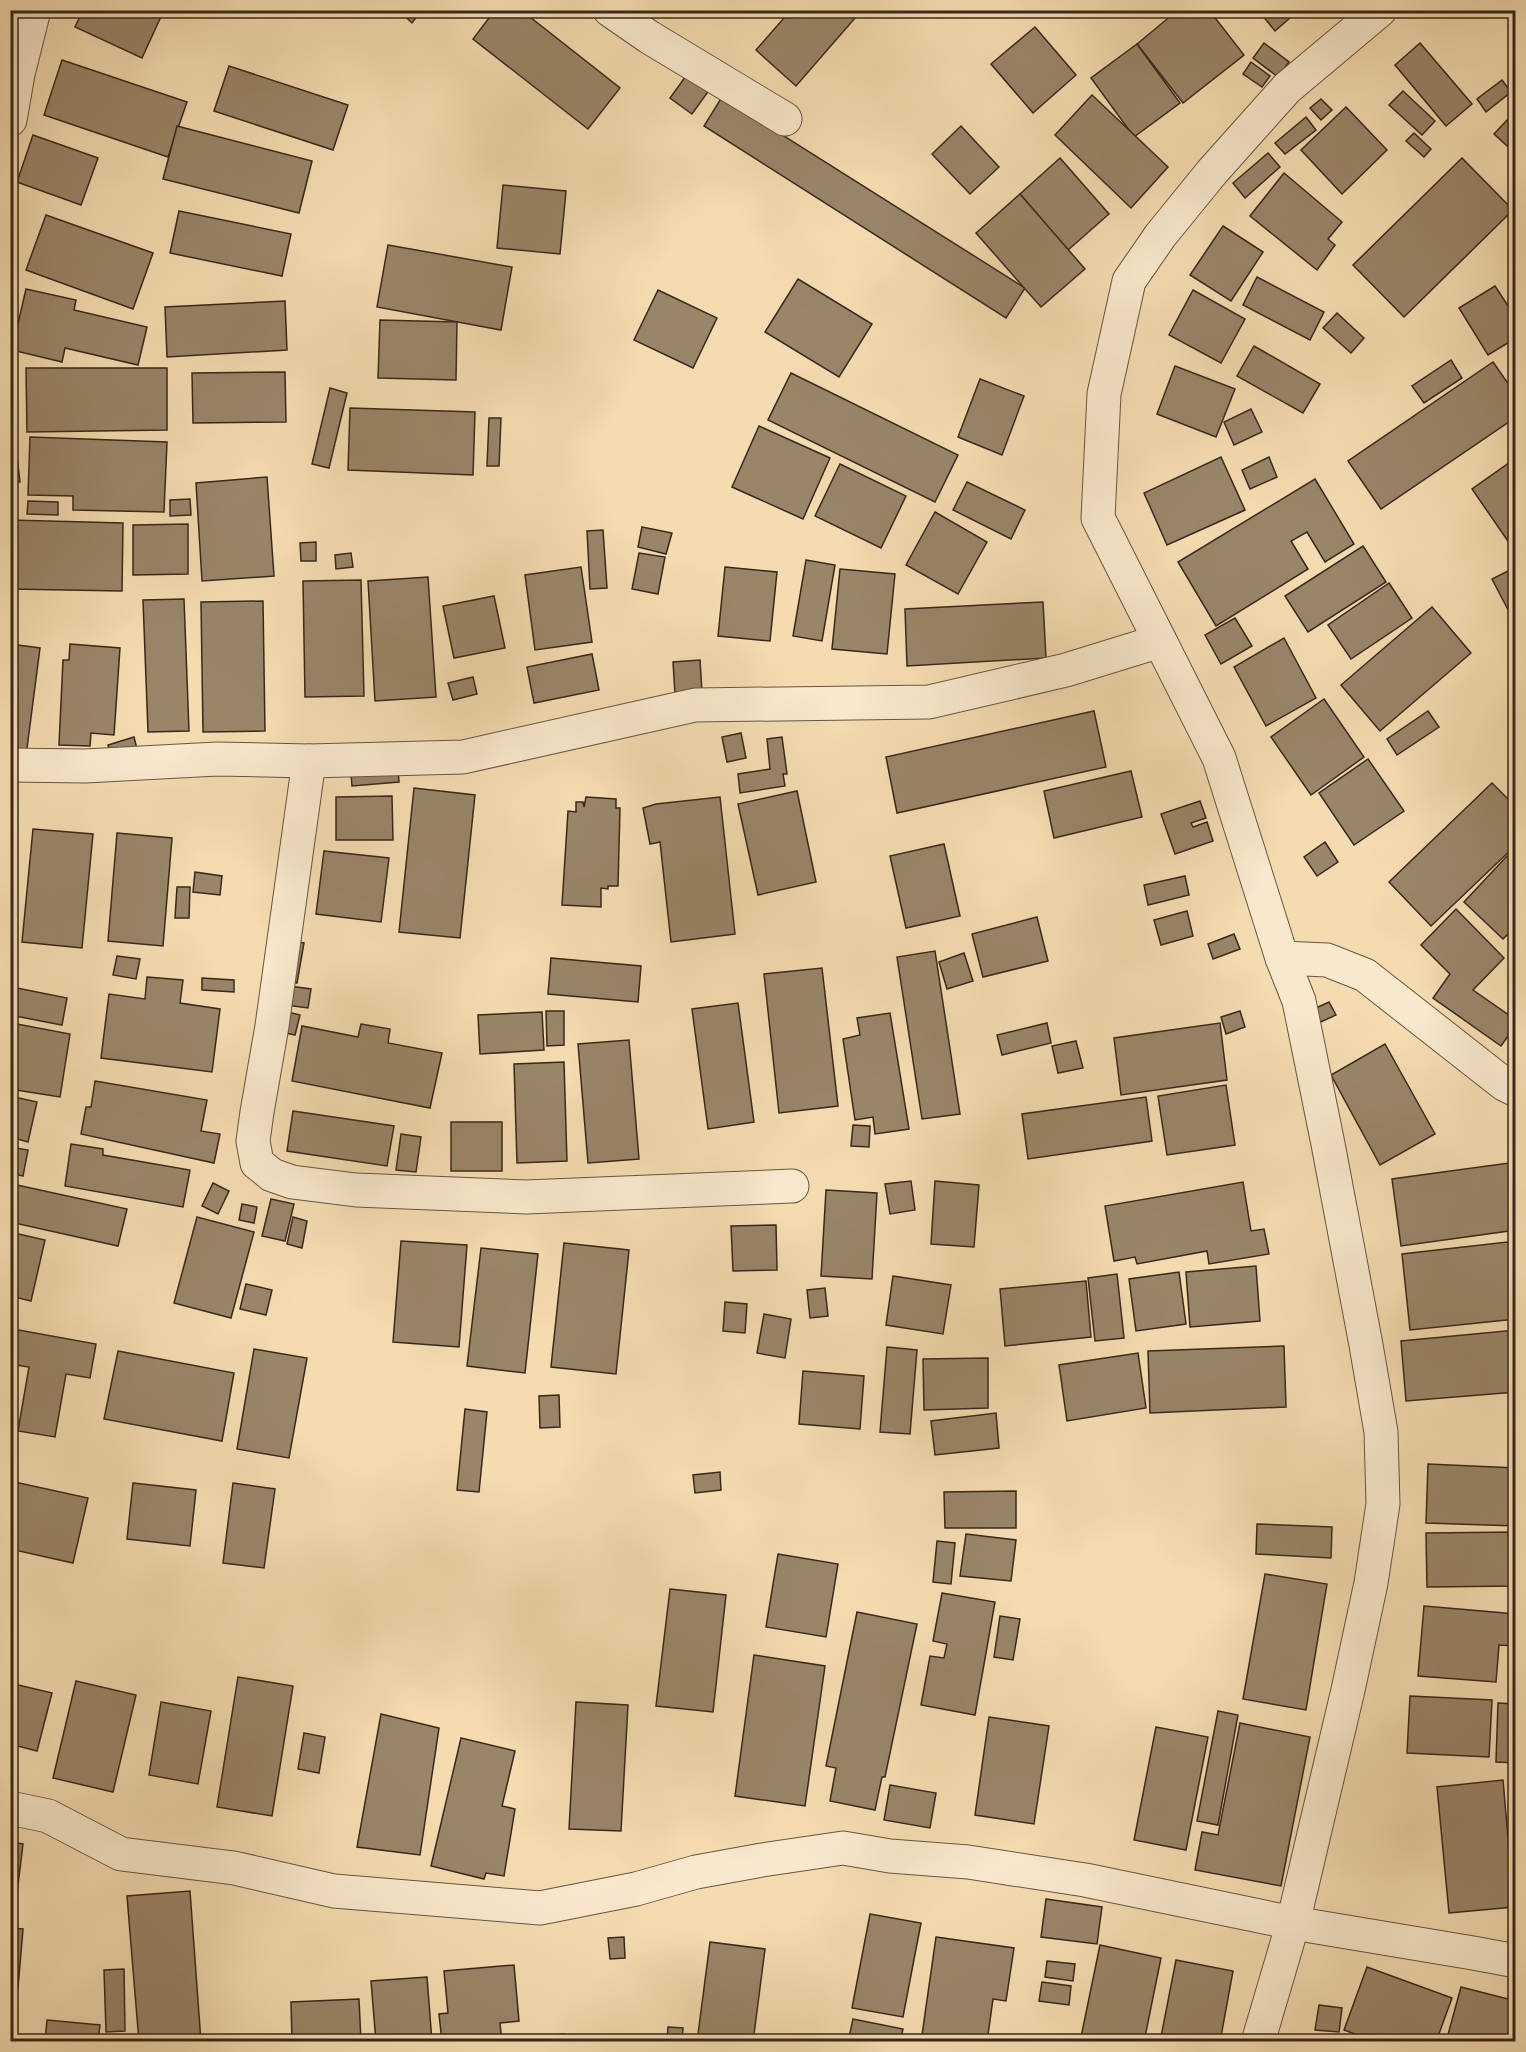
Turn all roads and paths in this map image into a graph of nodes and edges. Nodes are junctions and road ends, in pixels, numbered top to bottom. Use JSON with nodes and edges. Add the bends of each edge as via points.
{"nodes":[{"id":1,"x":34,"y":10,"type":"edge"},
{"id":2,"x":610,"y":10,"type":"edge"},
{"id":3,"x":1380,"y":10,"type":"edge"},
{"id":4,"x":785,"y":119,"type":"dead end"},
{"id":5,"x":10,"y":120,"type":"edge"},
{"id":6,"x":1160,"y":641,"type":"junction"},
{"id":7,"x":309,"y":761,"type":"junction"},
{"id":8,"x":10,"y":765,"type":"edge"},
{"id":9,"x":1282,"y":958,"type":"junction"},
{"id":10,"x":1515,"y":1090,"type":"edge"},
{"id":11,"x":792,"y":1186,"type":"dead end"},
{"id":12,"x":10,"y":1808,"type":"edge"},
{"id":13,"x":1293,"y":1923,"type":"junction"},
{"id":14,"x":1515,"y":1961,"type":"edge"},
{"id":15,"x":1258,"y":2042,"type":"edge"}],
"edges":[{"from":1,"to":5,"type":"street"},
{"from":2,"to":4,"type":"street"},
{"from":3,"to":6,"type":"street","via":[[1287,88],[1212,172],[1129,281],[1104,394],[1098,518]]},
{"from":6,"to":7,"type":"street","via":[[1066,670],[929,702],[694,705],[463,757]]},
{"from":6,"to":9,"type":"street","via":[[1219,758]]},
{"from":7,"to":8,"type":"street","via":[[217,759],[85,766]]},
{"from":7,"to":11,"type":"street","via":[[257,1112],[257,1163],[272,1175],[292,1182],[356,1190],[526,1197]]},
{"from":9,"to":10,"type":"street","via":[[1327,960],[1365,975]]},
{"from":9,"to":13,"type":"street","via":[[1299,1001],[1366,1345],[1381,1432],[1383,1504],[1371,1583]]},
{"from":12,"to":13,"type":"street","via":[[48,1816],[121,1854],[234,1868],[334,1891],[440,1901],[540,1908],[636,1889],[696,1872],[843,1848],[1073,1878]]},
{"from":13,"to":14,"type":"street"},
{"from":13,"to":15,"type":"street"}]}
